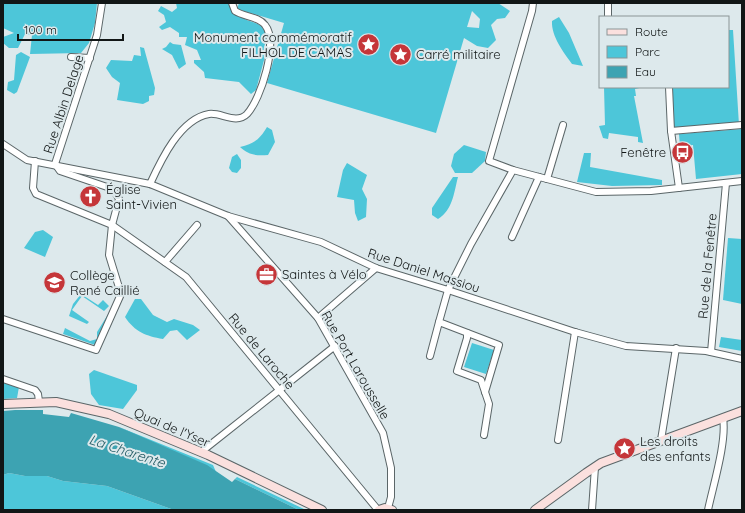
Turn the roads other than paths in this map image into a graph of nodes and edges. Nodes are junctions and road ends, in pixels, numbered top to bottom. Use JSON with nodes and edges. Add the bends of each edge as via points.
{"nodes":[{"id":1,"x":102,"y":3,"type":"edge"},
{"id":2,"x":232,"y":3,"type":"edge"},
{"id":3,"x":532,"y":3,"type":"edge"},
{"id":4,"x":608,"y":3,"type":"edge"},
{"id":5,"x":608,"y":16,"type":"edge"},
{"id":6,"x":70,"y":57,"type":"dead end"},
{"id":7,"x":90,"y":58,"type":"junction"},
{"id":8,"x":669,"y":88,"type":"edge"},
{"id":9,"x":563,"y":125,"type":"dead end"},
{"id":10,"x":742,"y":125,"type":"edge"},
{"id":11,"x":671,"y":131,"type":"junction"},
{"id":12,"x":3,"y":144,"type":"edge"},
{"id":13,"x":35,"y":161,"type":"junction"},
{"id":14,"x":55,"y":164,"type":"junction"},
{"id":15,"x":513,"y":170,"type":"junction"},
{"id":16,"x":539,"y":177,"type":"junction"},
{"id":17,"x":547,"y":179,"type":"junction"},
{"id":18,"x":742,"y":181,"type":"edge"},
{"id":19,"x":726,"y":182,"type":"junction"},
{"id":20,"x":150,"y":184,"type":"junction"},
{"id":21,"x":679,"y":188,"type":"junction"},
{"id":22,"x":228,"y":216,"type":"junction"},
{"id":23,"x":112,"y":225,"type":"junction"},
{"id":24,"x":197,"y":225,"type":"dead end"},
{"id":25,"x":512,"y":237,"type":"dead end"},
{"id":26,"x":165,"y":262,"type":"junction"},
{"id":27,"x":376,"y":268,"type":"junction"},
{"id":28,"x":448,"y":290,"type":"junction"},
{"id":29,"x":318,"y":318,"type":"junction"},
{"id":30,"x":3,"y":319,"type":"edge"},
{"id":31,"x":440,"y":322,"type":"junction"},
{"id":32,"x":575,"y":332,"type":"junction"},
{"id":33,"x":467,"y":333,"type":"junction"},
{"id":34,"x":335,"y":346,"type":"junction"},
{"id":35,"x":676,"y":348,"type":"junction"},
{"id":36,"x":711,"y":352,"type":"junction"},
{"id":37,"x":430,"y":356,"type":"dead end"},
{"id":38,"x":742,"y":359,"type":"edge"},
{"id":39,"x":3,"y":379,"type":"edge"},
{"id":40,"x":280,"y":390,"type":"junction"},
{"id":41,"x":485,"y":392,"type":"junction"},
{"id":42,"x":40,"y":401,"type":"junction"},
{"id":43,"x":3,"y":404,"type":"edge"},
{"id":44,"x":742,"y":411,"type":"edge"},
{"id":45,"x":723,"y":418,"type":"junction"},
{"id":46,"x":484,"y":435,"type":"dead end"},
{"id":47,"x":558,"y":440,"type":"dead end"},
{"id":48,"x":661,"y":440,"type":"junction"},
{"id":49,"x":201,"y":452,"type":"junction"},
{"id":50,"x":595,"y":467,"type":"junction"},
{"id":51,"x":390,"y":509,"type":"edge"},
{"id":52,"x":322,"y":510,"type":"edge"},
{"id":53,"x":379,"y":510,"type":"edge"},
{"id":54,"x":535,"y":510,"type":"edge"},
{"id":55,"x":592,"y":510,"type":"edge"},
{"id":56,"x":708,"y":510,"type":"edge"}],
"edges":[{"from":1,"to":7,"type":"street","name":"Rue Albin Delage"},
{"from":2,"to":20,"type":"street","via":[[235,11],[259,21],[266,26],[269,33],[270,48],[263,82],[247,114],[236,119],[210,114],[196,119],[173,140]]},
{"from":3,"to":15,"type":"street","via":[[532,11],[489,161]]},
{"from":4,"to":5,"type":"street"},
{"from":6,"to":7,"type":"street"},
{"from":7,"to":14,"type":"street","name":"Rue Albin Delage"},
{"from":8,"to":11,"type":"street"},
{"from":9,"to":17,"type":"street"},
{"from":10,"to":11,"type":"street"},
{"from":11,"to":21,"type":"street"},
{"from":12,"to":13,"type":"street","name":"Rue Daniel Massiou","via":[[27,160]]},
{"from":13,"to":14,"type":"street","name":"Rue Daniel Massiou"},
{"from":13,"to":23,"type":"street","name":"Rue de Laroche","via":[[33,188],[36,194]]},
{"from":14,"to":20,"type":"street","name":"Rue Daniel Massiou"},
{"from":14,"to":23,"type":"street","via":[[60,171],[113,189],[118,199]]},
{"from":15,"to":16,"type":"street"},
{"from":15,"to":28,"type":"street"},
{"from":16,"to":17,"type":"street"},
{"from":16,"to":25,"type":"street"},
{"from":17,"to":21,"type":"street","via":[[596,192]]},
{"from":18,"to":19,"type":"street"},
{"from":19,"to":21,"type":"street"},
{"from":19,"to":36,"type":"street","name":"Rue de la Fenêtre"},
{"from":20,"to":22,"type":"street","name":"Rue Daniel Massiou"},
{"from":22,"to":27,"type":"street","name":"Rue Daniel Massiou","via":[[321,242]]},
{"from":22,"to":29,"type":"street","name":"Rue Port Larousselle"},
{"from":23,"to":26,"type":"street","name":"Rue de Laroche"},
{"from":23,"to":30,"type":"street","via":[[109,255],[121,294],[96,350]]},
{"from":24,"to":26,"type":"street"},
{"from":26,"to":40,"type":"street","name":"Rue de Laroche","via":[[186,277]]},
{"from":27,"to":28,"type":"street","name":"Rue Daniel Massiou"},
{"from":27,"to":29,"type":"street"},
{"from":28,"to":31,"type":"street"},
{"from":28,"to":32,"type":"street","name":"Rue Daniel Massiou"},
{"from":29,"to":34,"type":"street","name":"Rue Port Larousselle"},
{"from":31,"to":33,"type":"street"},
{"from":31,"to":37,"type":"street"},
{"from":32,"to":35,"type":"street","name":"Rue Daniel Massiou","via":[[626,346]]},
{"from":32,"to":47,"type":"street"},
{"from":33,"to":41,"type":"street","via":[[457,371],[481,380]]},
{"from":33,"to":41,"type":"street","via":[[499,345]]},
{"from":34,"to":40,"type":"street"},
{"from":34,"to":51,"type":"street","name":"Rue Port Larousselle","via":[[383,433],[391,468]]},
{"from":35,"to":36,"type":"street","name":"Rue Daniel Massiou"},
{"from":35,"to":48,"type":"street"},
{"from":36,"to":38,"type":"street","name":"Rue Daniel Massiou"},
{"from":39,"to":42,"type":"street","via":[[35,390]]},
{"from":40,"to":49,"type":"street"},
{"from":40,"to":53,"type":"street","name":"Rue de Laroche"},
{"from":41,"to":46,"type":"street","via":[[489,404]]},
{"from":42,"to":43,"type":"street","name":"Quai de l'Yser"},
{"from":42,"to":49,"type":"street","name":"Quai de l'Yser","via":[[73,404],[109,414]]},
{"from":44,"to":45,"type":"street"},
{"from":45,"to":48,"type":"street"},
{"from":45,"to":56,"type":"street","via":[[721,448]]},
{"from":48,"to":50,"type":"street"},
{"from":49,"to":52,"type":"street","name":"Quai de l'Yser"},
{"from":50,"to":54,"type":"street"},
{"from":50,"to":55,"type":"street"},
{"from":51,"to":53,"type":"street"}]}
